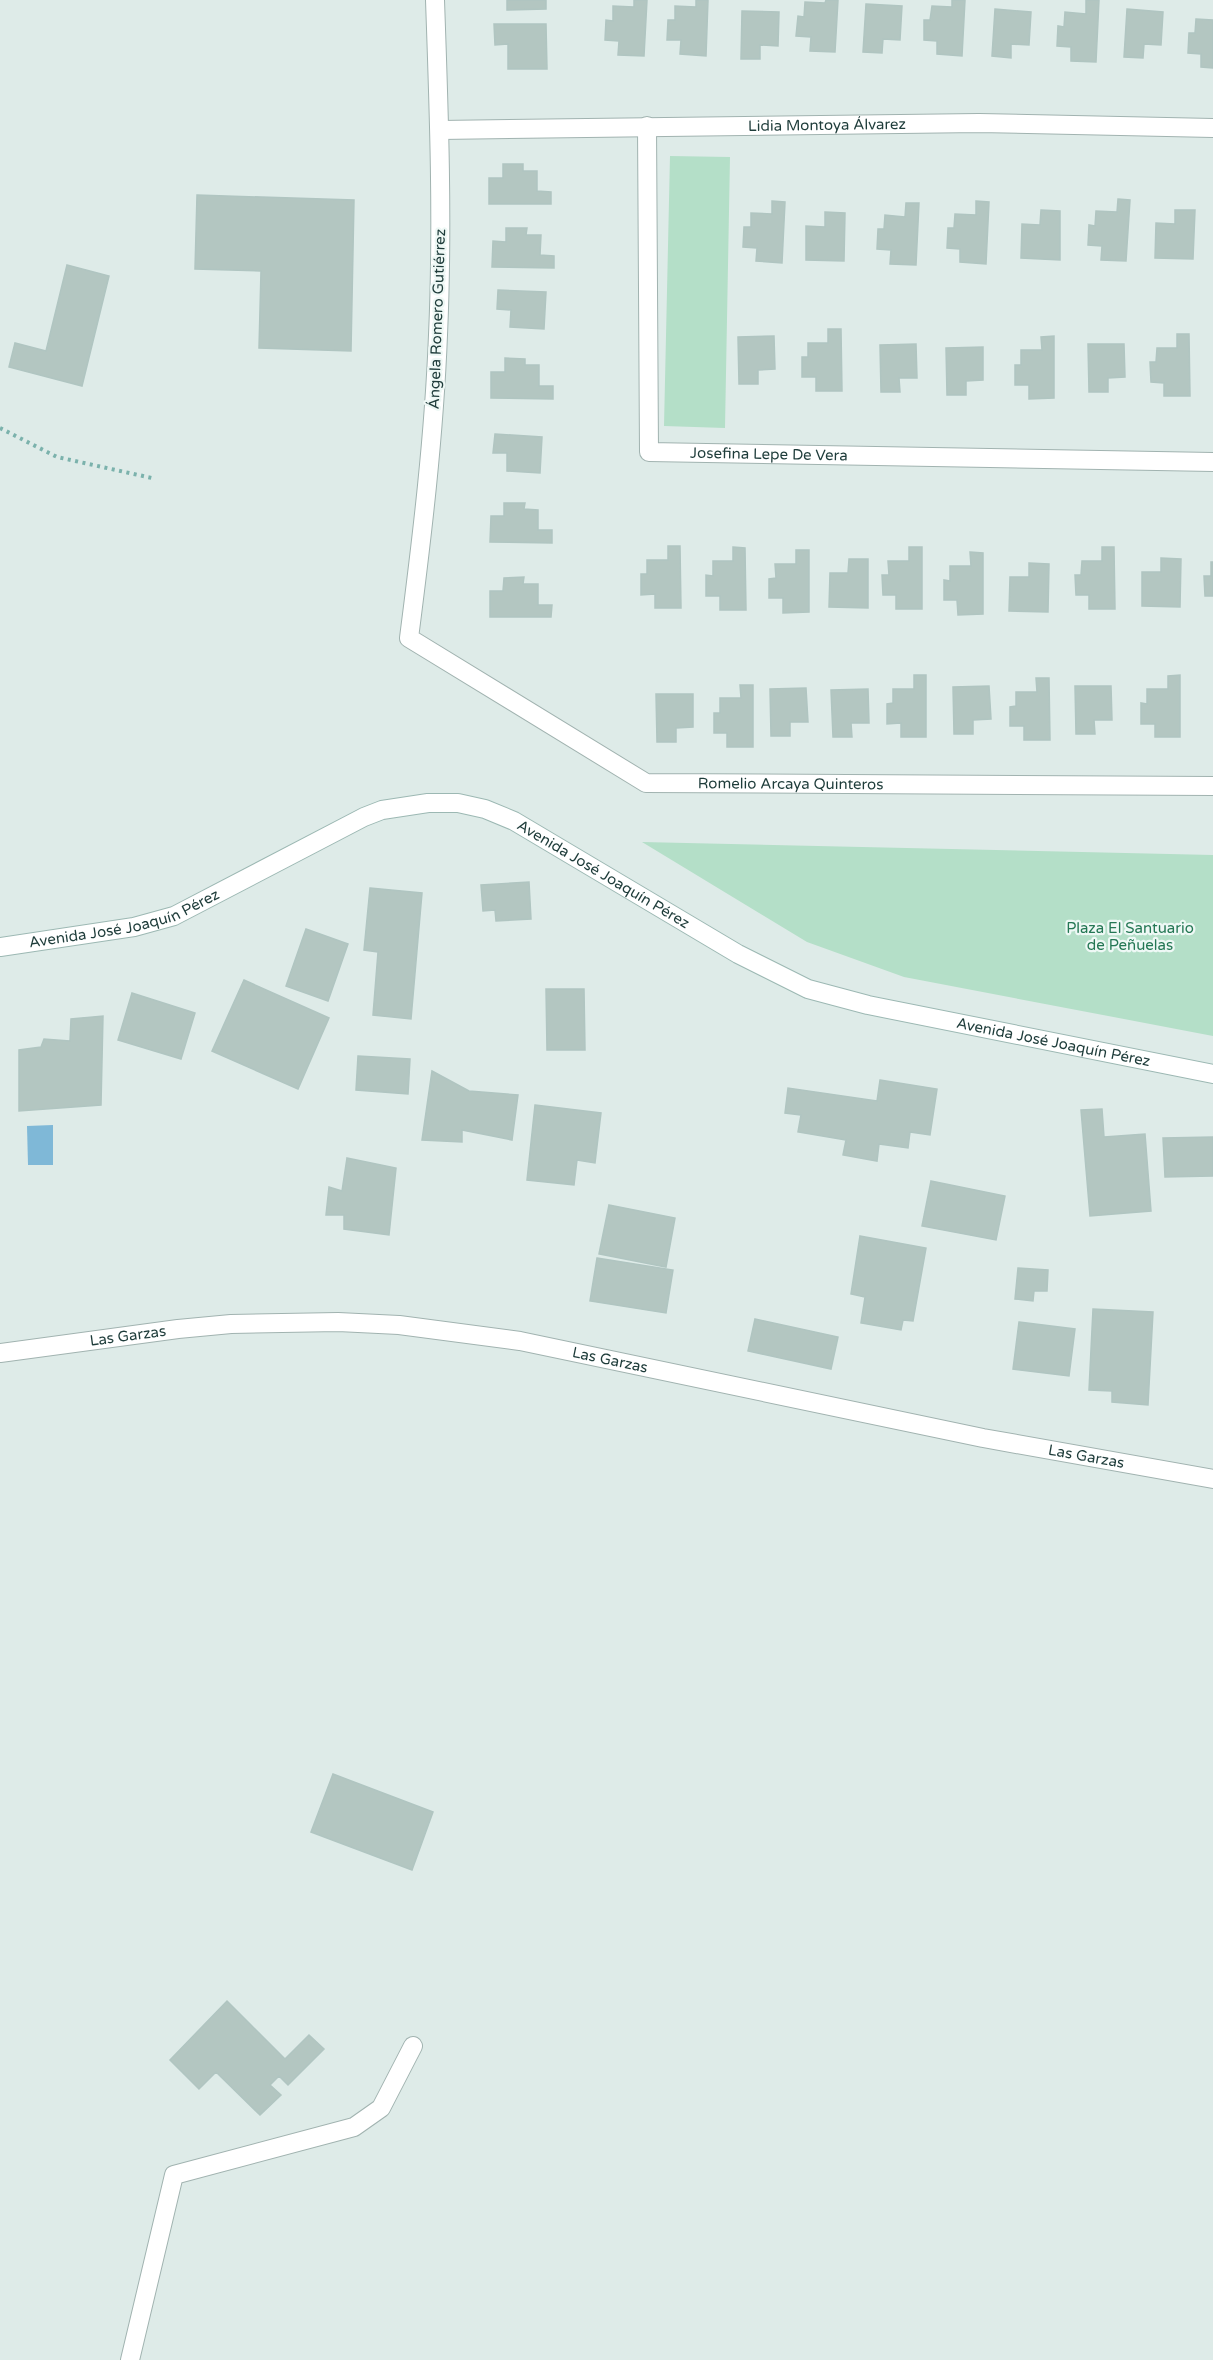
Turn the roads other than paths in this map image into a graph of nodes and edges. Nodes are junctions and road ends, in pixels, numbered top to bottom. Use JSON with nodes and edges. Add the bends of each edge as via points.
{"nodes":[{"id":1,"x":435,"y":0,"type":"edge"},
{"id":2,"x":647,"y":126,"type":"junction"},
{"id":3,"x":1213,"y":128,"type":"edge"},
{"id":4,"x":440,"y":130,"type":"junction"},
{"id":5,"x":1213,"y":462,"type":"edge"},
{"id":6,"x":409,"y":638,"type":"joint"},
{"id":7,"x":1213,"y":786,"type":"edge"},
{"id":8,"x":0,"y":947,"type":"edge"},
{"id":9,"x":1213,"y":1074,"type":"edge"},
{"id":10,"x":0,"y":1353,"type":"edge"},
{"id":11,"x":1213,"y":1479,"type":"edge"},
{"id":12,"x":413,"y":2046,"type":"dead end"},
{"id":13,"x":129,"y":2360,"type":"edge"}],
"edges":[{"from":1,"to":4,"type":"street","name":"Ángela Romero Gutiérrez"},
{"from":2,"to":3,"type":"street","name":"Lidia Montoya Álvarez","via":[[979,123]]},
{"from":2,"to":4,"type":"street","name":"Lidia Montoya Álvarez"},
{"from":2,"to":5,"type":"street","name":"Josefina Lepe De Vera","via":[[649,452]]},
{"from":4,"to":6,"type":"street","name":"Ángela Romero Gutiérrez","via":[[438,346],[423,538]]},
{"from":6,"to":7,"type":"street","name":"Romelio Arcaya Quinteros","via":[[646,783]]},
{"from":8,"to":9,"type":"street","name":"Avenida José Joaquín Pérez","via":[[134,927],[174,915],[364,817],[399,806],[458,803],[485,809],[524,827],[738,954],[808,989],[868,1005]]},
{"from":10,"to":11,"type":"street","name":"Las Garzas","via":[[231,1324],[399,1325],[520,1341],[983,1438]]},
{"from":12,"to":13,"type":"street","via":[[381,2108],[354,2127],[174,2175]]}]}
